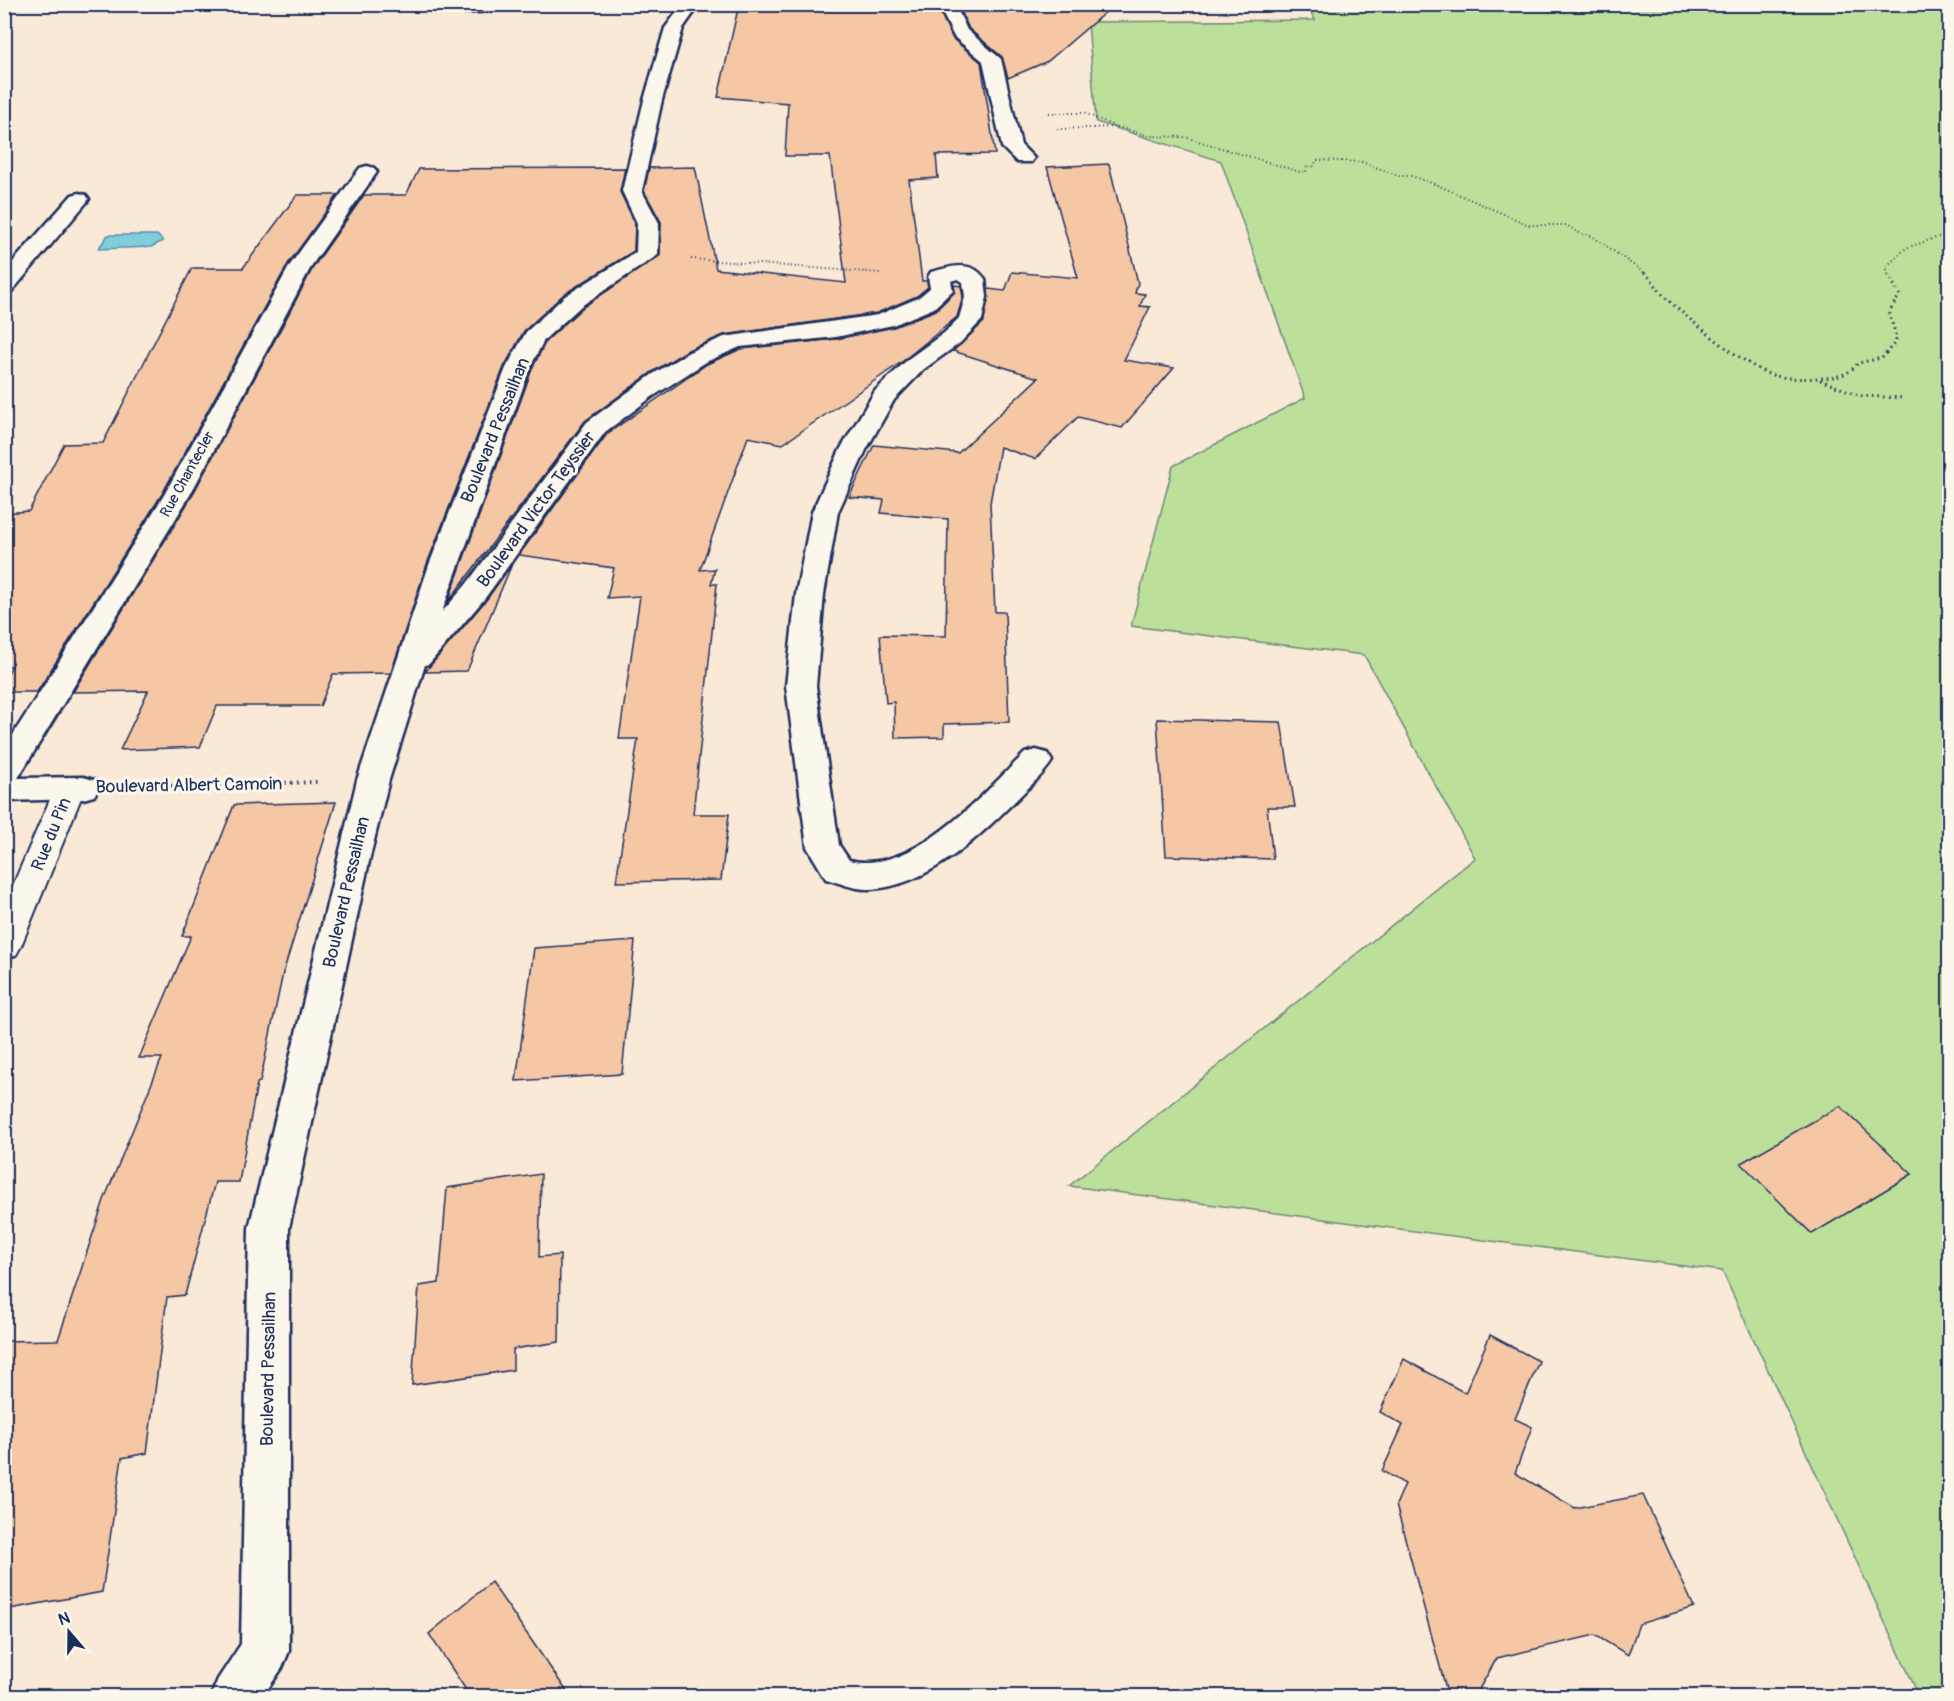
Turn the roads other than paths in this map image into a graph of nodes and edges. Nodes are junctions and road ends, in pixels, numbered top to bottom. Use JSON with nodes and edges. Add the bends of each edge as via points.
{"nodes":[{"id":1,"x":447,"y":4,"type":"edge"},
{"id":2,"x":497,"y":4,"type":"edge"},
{"id":3,"x":692,"y":4,"type":"edge"},
{"id":4,"x":946,"y":4,"type":"edge"},
{"id":5,"x":1024,"y":158,"type":"dead end"},
{"id":6,"x":368,"y":172,"type":"dead end"},
{"id":7,"x":80,"y":199,"type":"dead end"},
{"id":8,"x":4,"y":286,"type":"edge"},
{"id":9,"x":411,"y":668,"type":"junction"},
{"id":10,"x":1036,"y":761,"type":"dead end"},
{"id":11,"x":4,"y":775,"type":"edge"},
{"id":12,"x":76,"y":788,"type":"joint"},
{"id":13,"x":4,"y":790,"type":"edge"},
{"id":14,"x":4,"y":946,"type":"edge"},
{"id":15,"x":235,"y":1696,"type":"edge"}],
"edges":[{"from":1,"to":2,"type":"street","via":[[478,8]]},
{"from":3,"to":9,"type":"street","name":"Boulevard Pessailhan","via":[[674,28],[632,191],[648,222],[647,255],[573,301],[534,336],[451,543]]},
{"from":4,"to":5,"type":"street","via":[[960,33],[992,59],[1012,147]]},
{"from":6,"to":11,"type":"street","name":"Rue Chantecler","via":[[301,265],[177,495]]},
{"from":7,"to":8,"type":"street"},
{"from":9,"to":10,"type":"street","name":"Boulevard Victor Teyssier","via":[[475,592],[596,427],[621,407],[698,357],[733,341],[899,316],[930,303],[942,290],[939,277],[961,271],[974,279],[976,297],[970,320],[884,396],[853,450],[825,512],[810,594],[801,686],[823,848],[838,870],[873,877],[913,865],[996,800]]},
{"from":9,"to":15,"type":"street","name":"Boulevard Pessailhan","via":[[373,780],[353,857],[269,1228],[265,1651]]},
{"from":12,"to":13,"type":"street","name":"Boulevard Albert Camoin"},
{"from":12,"to":14,"type":"lane","name":"Rue du Pin"}]}
